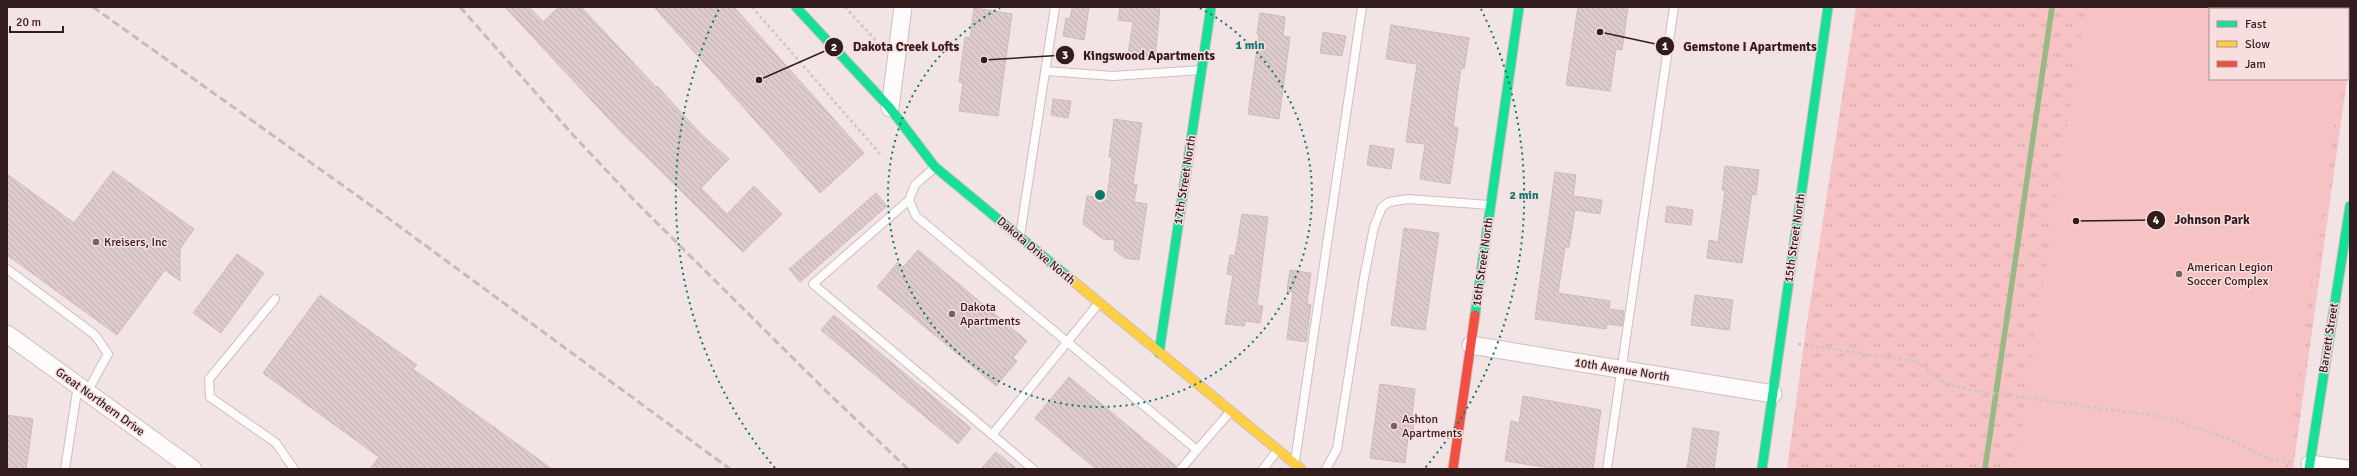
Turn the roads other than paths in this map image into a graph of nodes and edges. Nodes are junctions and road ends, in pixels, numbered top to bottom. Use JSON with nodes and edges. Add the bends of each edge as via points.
{"nodes":[{"id":1,"x":796,"y":7,"type":"edge"},
{"id":2,"x":903,"y":7,"type":"edge"},
{"id":3,"x":1055,"y":7,"type":"edge"},
{"id":4,"x":1211,"y":7,"type":"edge"},
{"id":5,"x":1362,"y":7,"type":"edge"},
{"id":6,"x":1519,"y":7,"type":"edge"},
{"id":7,"x":1674,"y":7,"type":"edge"},
{"id":8,"x":1828,"y":7,"type":"edge"},
{"id":9,"x":1202,"y":70,"type":"junction"},
{"id":10,"x":1046,"y":71,"type":"junction"},
{"id":11,"x":890,"y":108,"type":"junction"},
{"id":12,"x":935,"y":167,"type":"junction"},
{"id":13,"x":909,"y":200,"type":"junction"},
{"id":14,"x":1491,"y":205,"type":"junction"},
{"id":15,"x":2350,"y":206,"type":"edge"},
{"id":16,"x":1020,"y":238,"type":"junction"},
{"id":17,"x":7,"y":269,"type":"edge"},
{"id":18,"x":275,"y":299,"type":"dead end"},
{"id":19,"x":1099,"y":303,"type":"junction"},
{"id":20,"x":7,"y":334,"type":"edge"},
{"id":21,"x":1068,"y":342,"type":"junction"},
{"id":22,"x":1470,"y":346,"type":"junction"},
{"id":23,"x":1159,"y":353,"type":"junction"},
{"id":24,"x":1621,"y":370,"type":"junction"},
{"id":25,"x":82,"y":389,"type":"junction"},
{"id":26,"x":1773,"y":394,"type":"junction"},
{"id":27,"x":1231,"y":412,"type":"junction"},
{"id":28,"x":992,"y":435,"type":"junction"},
{"id":29,"x":1197,"y":450,"type":"junction"},
{"id":30,"x":1278,"y":450,"type":"junction"},
{"id":31,"x":2309,"y":466,"type":"edge"},
{"id":32,"x":1298,"y":467,"type":"edge"},
{"id":33,"x":65,"y":469,"type":"edge"},
{"id":34,"x":193,"y":469,"type":"edge"},
{"id":35,"x":294,"y":469,"type":"edge"},
{"id":36,"x":1033,"y":469,"type":"edge"},
{"id":37,"x":1181,"y":469,"type":"edge"},
{"id":38,"x":1263,"y":469,"type":"edge"},
{"id":39,"x":1326,"y":469,"type":"edge"},
{"id":40,"x":1453,"y":469,"type":"edge"},
{"id":41,"x":1607,"y":469,"type":"edge"},
{"id":42,"x":1762,"y":469,"type":"edge"},
{"id":43,"x":2347,"y":469,"type":"edge"}],
"edges":[{"from":1,"to":11,"type":"street","name":"Dakota Drive North"},
{"from":2,"to":11,"type":"street"},
{"from":3,"to":10,"type":"lane"},
{"from":4,"to":9,"type":"street","name":"17th Street North"},
{"from":5,"to":32,"type":"lane"},
{"from":6,"to":14,"type":"street","name":"16th Street North"},
{"from":7,"to":24,"type":"lane"},
{"from":8,"to":26,"type":"street","name":"15th Street North"},
{"from":9,"to":10,"type":"lane","via":[[1113,76]]},
{"from":9,"to":23,"type":"street","name":"17th Street North"},
{"from":10,"to":16,"type":"lane"},
{"from":11,"to":12,"type":"street","name":"Dakota Drive North"},
{"from":12,"to":13,"type":"lane","via":[[915,185]]},
{"from":12,"to":16,"type":"street","name":"Dakota Drive North"},
{"from":13,"to":21,"type":"lane","via":[[916,216]]},
{"from":13,"to":28,"type":"lane","via":[[814,284]]},
{"from":14,"to":22,"type":"street","name":"16th Street North"},
{"from":14,"to":39,"type":"lane","via":[[1408,199],[1389,202],[1382,207],[1374,227],[1364,278],[1337,449]]},
{"from":15,"to":31,"type":"street","name":"Barrett Street"},
{"from":16,"to":19,"type":"street","name":"Dakota Drive North"},
{"from":17,"to":25,"type":"lane","via":[[94,335],[108,354]]},
{"from":18,"to":35,"type":"lane","via":[[209,379],[210,397],[276,443]]},
{"from":19,"to":21,"type":"lane"},
{"from":19,"to":23,"type":"street","name":"Dakota Drive North"},
{"from":20,"to":25,"type":"street","name":"Great Northern Drive"},
{"from":21,"to":28,"type":"lane"},
{"from":21,"to":29,"type":"lane"},
{"from":22,"to":24,"type":"street","name":"10th Avenue North"},
{"from":22,"to":40,"type":"street","name":"16th Street North"},
{"from":23,"to":27,"type":"street","name":"Dakota Drive North"},
{"from":24,"to":26,"type":"street","name":"10th Avenue North"},
{"from":24,"to":41,"type":"lane"},
{"from":25,"to":33,"type":"lane"},
{"from":25,"to":34,"type":"street","name":"Great Northern Drive"},
{"from":26,"to":42,"type":"street","name":"15th Street North"},
{"from":27,"to":29,"type":"lane"},
{"from":27,"to":30,"type":"street","name":"Dakota Drive North"},
{"from":28,"to":36,"type":"lane"},
{"from":29,"to":37,"type":"lane"},
{"from":30,"to":32,"type":"street","name":"Dakota Drive North"},
{"from":30,"to":38,"type":"lane"},
{"from":31,"to":43,"type":"street"}]}
